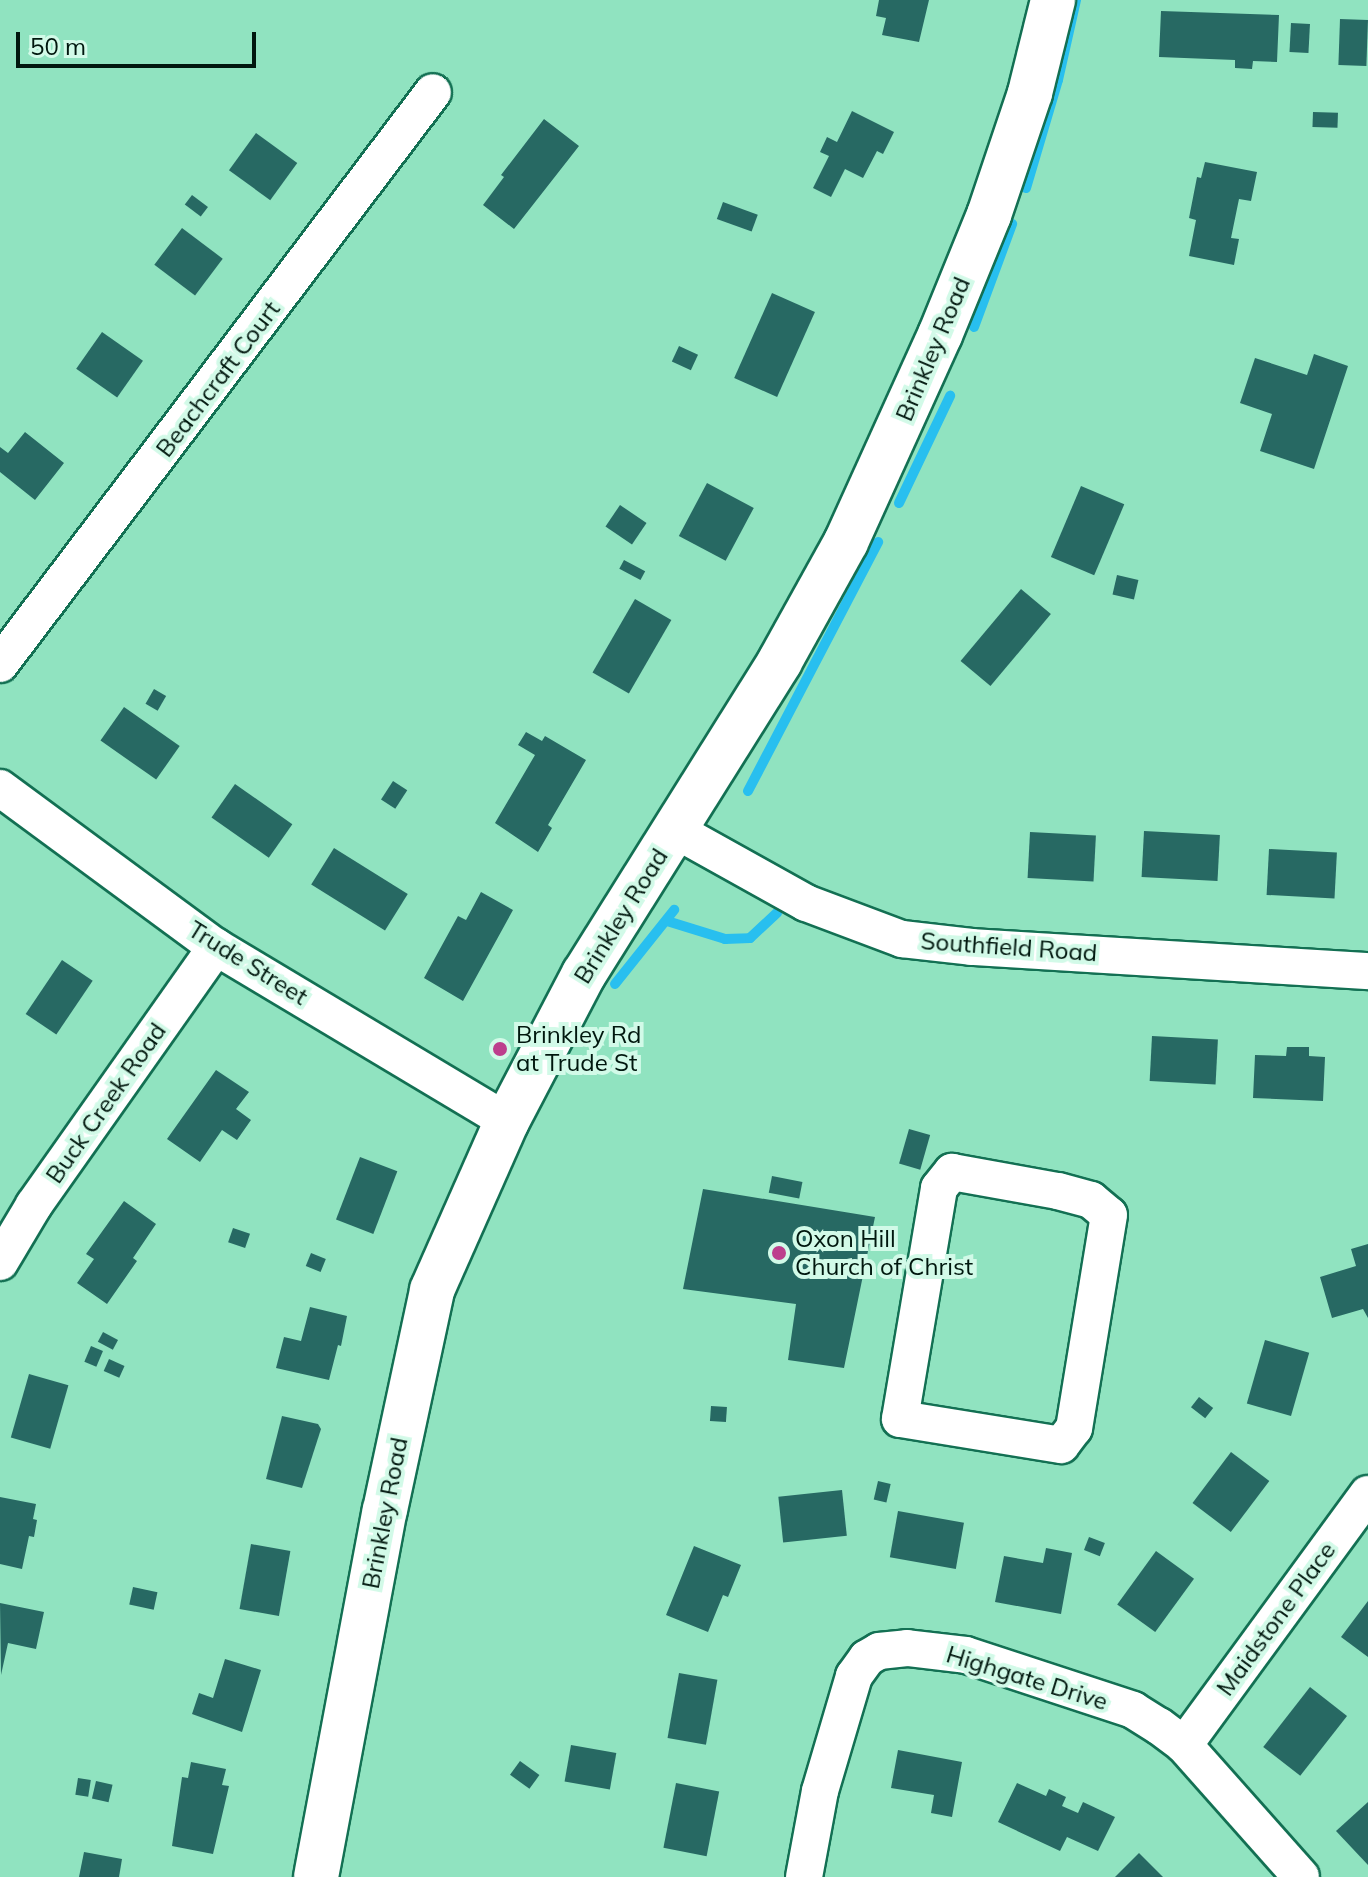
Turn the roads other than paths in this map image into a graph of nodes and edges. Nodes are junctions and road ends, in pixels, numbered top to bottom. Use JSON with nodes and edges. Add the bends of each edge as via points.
{"nodes":[{"id":1,"x":1053,"y":0,"type":"edge"},
{"id":2,"x":433,"y":92,"type":"dead end"},
{"id":3,"x":0,"y":664,"type":"edge"},
{"id":4,"x":0,"y":788,"type":"edge"},
{"id":5,"x":675,"y":830,"type":"junction"},
{"id":6,"x":216,"y":947,"type":"junction"},
{"id":7,"x":1368,"y":971,"type":"edge"},
{"id":8,"x":507,"y":1121,"type":"junction"},
{"id":9,"x":0,"y":1262,"type":"edge"},
{"id":10,"x":900,"y":1419,"type":"joint"},
{"id":11,"x":1368,"y":1494,"type":"edge"},
{"id":12,"x":1184,"y":1745,"type":"junction"},
{"id":13,"x":316,"y":1877,"type":"edge"},
{"id":14,"x":804,"y":1877,"type":"edge"},
{"id":15,"x":1301,"y":1877,"type":"edge"}],
"edges":[{"from":1,"to":5,"type":"main road","name":"Brinkley Road","via":[[1030,93],[989,215],[895,436],[846,542],[780,661]]},
{"from":2,"to":3,"type":"street","name":"Beachcraft Court"},
{"from":4,"to":6,"type":"street","name":"Trude Street"},
{"from":5,"to":7,"type":"street","name":"Southfield Road","via":[[806,903],[902,939]]},
{"from":5,"to":8,"type":"main road","name":"Brinkley Road","via":[[584,974]]},
{"from":6,"to":8,"type":"street","name":"Trude Street"},
{"from":6,"to":9,"type":"street","name":"Buck Creek Road","via":[[34,1205]]},
{"from":8,"to":13,"type":"main road","name":"Brinkley Road","via":[[432,1290]]},
{"from":10,"to":10,"type":"street","via":[[1053,1445],[1068,1439],[1109,1229],[1109,1215],[1101,1205],[1058,1191],[960,1173],[944,1179]]},
{"from":11,"to":12,"type":"street","name":"Maidstone Place"},
{"from":12,"to":14,"type":"street","name":"Highgate Drive","via":[[1133,1710],[966,1655],[907,1648],[879,1651],[854,1676],[842,1707]]},
{"from":12,"to":15,"type":"street","name":"Highgate Drive"}]}
